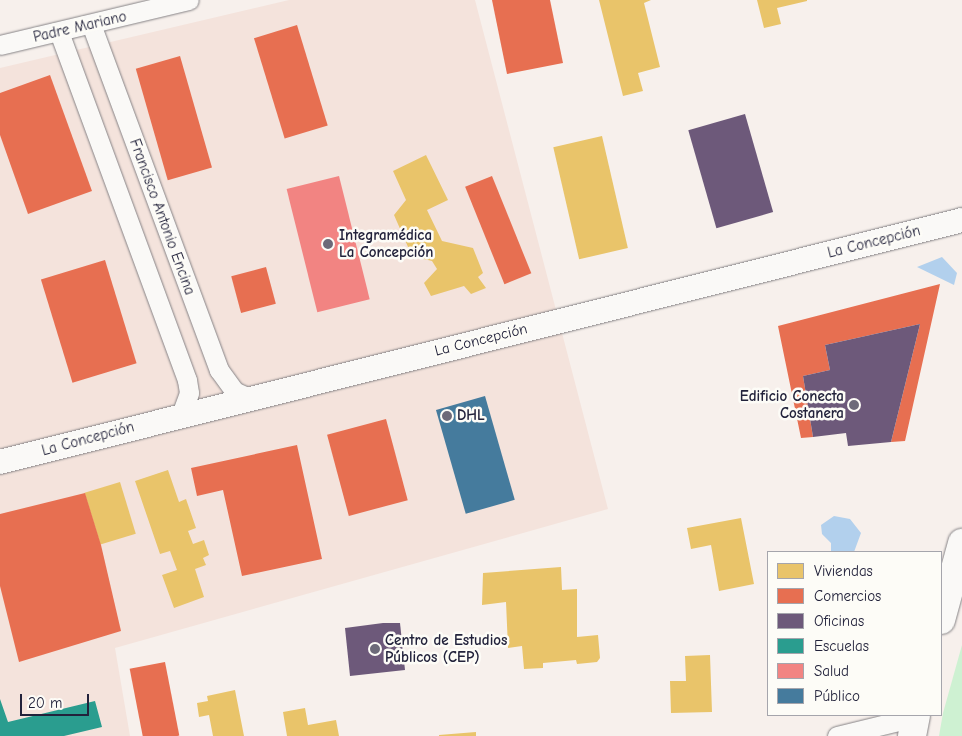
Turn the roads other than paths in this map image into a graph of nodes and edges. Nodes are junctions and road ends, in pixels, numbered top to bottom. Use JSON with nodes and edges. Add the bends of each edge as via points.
{"nodes":[{"id":1,"x":189,"y":0,"type":"edge"},
{"id":2,"x":91,"y":24,"type":"junction"},
{"id":3,"x":59,"y":32,"type":"junction"},
{"id":4,"x":0,"y":45,"type":"edge"},
{"id":5,"x":962,"y":220,"type":"edge"},
{"id":6,"x":205,"y":335,"type":"junction"},
{"id":7,"x":176,"y":347,"type":"junction"},
{"id":8,"x":249,"y":398,"type":"junction"},
{"id":9,"x":181,"y":415,"type":"junction"},
{"id":10,"x":0,"y":462,"type":"edge"},
{"id":11,"x":962,"y":543,"type":"edge"},
{"id":12,"x":942,"y":616,"type":"edge"},
{"id":13,"x":914,"y":723,"type":"edge"},
{"id":14,"x":837,"y":736,"type":"edge"}],
"edges":[{"from":1,"to":2,"type":"street","name":"Padre Mariano"},
{"from":2,"to":3,"type":"street","name":"Padre Mariano"},
{"from":2,"to":6,"type":"street","name":"Francisco Antonio Encina"},
{"from":3,"to":4,"type":"street","name":"Padre Mariano"},
{"from":3,"to":7,"type":"street"},
{"from":5,"to":8,"type":"street","name":"La Concepción"},
{"from":6,"to":7,"type":"street","via":[[206,343],[196,355],[181,353]]},
{"from":6,"to":8,"type":"street","name":"Francisco Antonio Encina","via":[[225,381],[234,391]]},
{"from":7,"to":9,"type":"street","via":[[189,393]]},
{"from":8,"to":9,"type":"street","name":"La Concepción"},
{"from":9,"to":10,"type":"street","name":"La Concepción"},
{"from":11,"to":12,"type":"main road"},
{"from":13,"to":14,"type":"street"}]}
